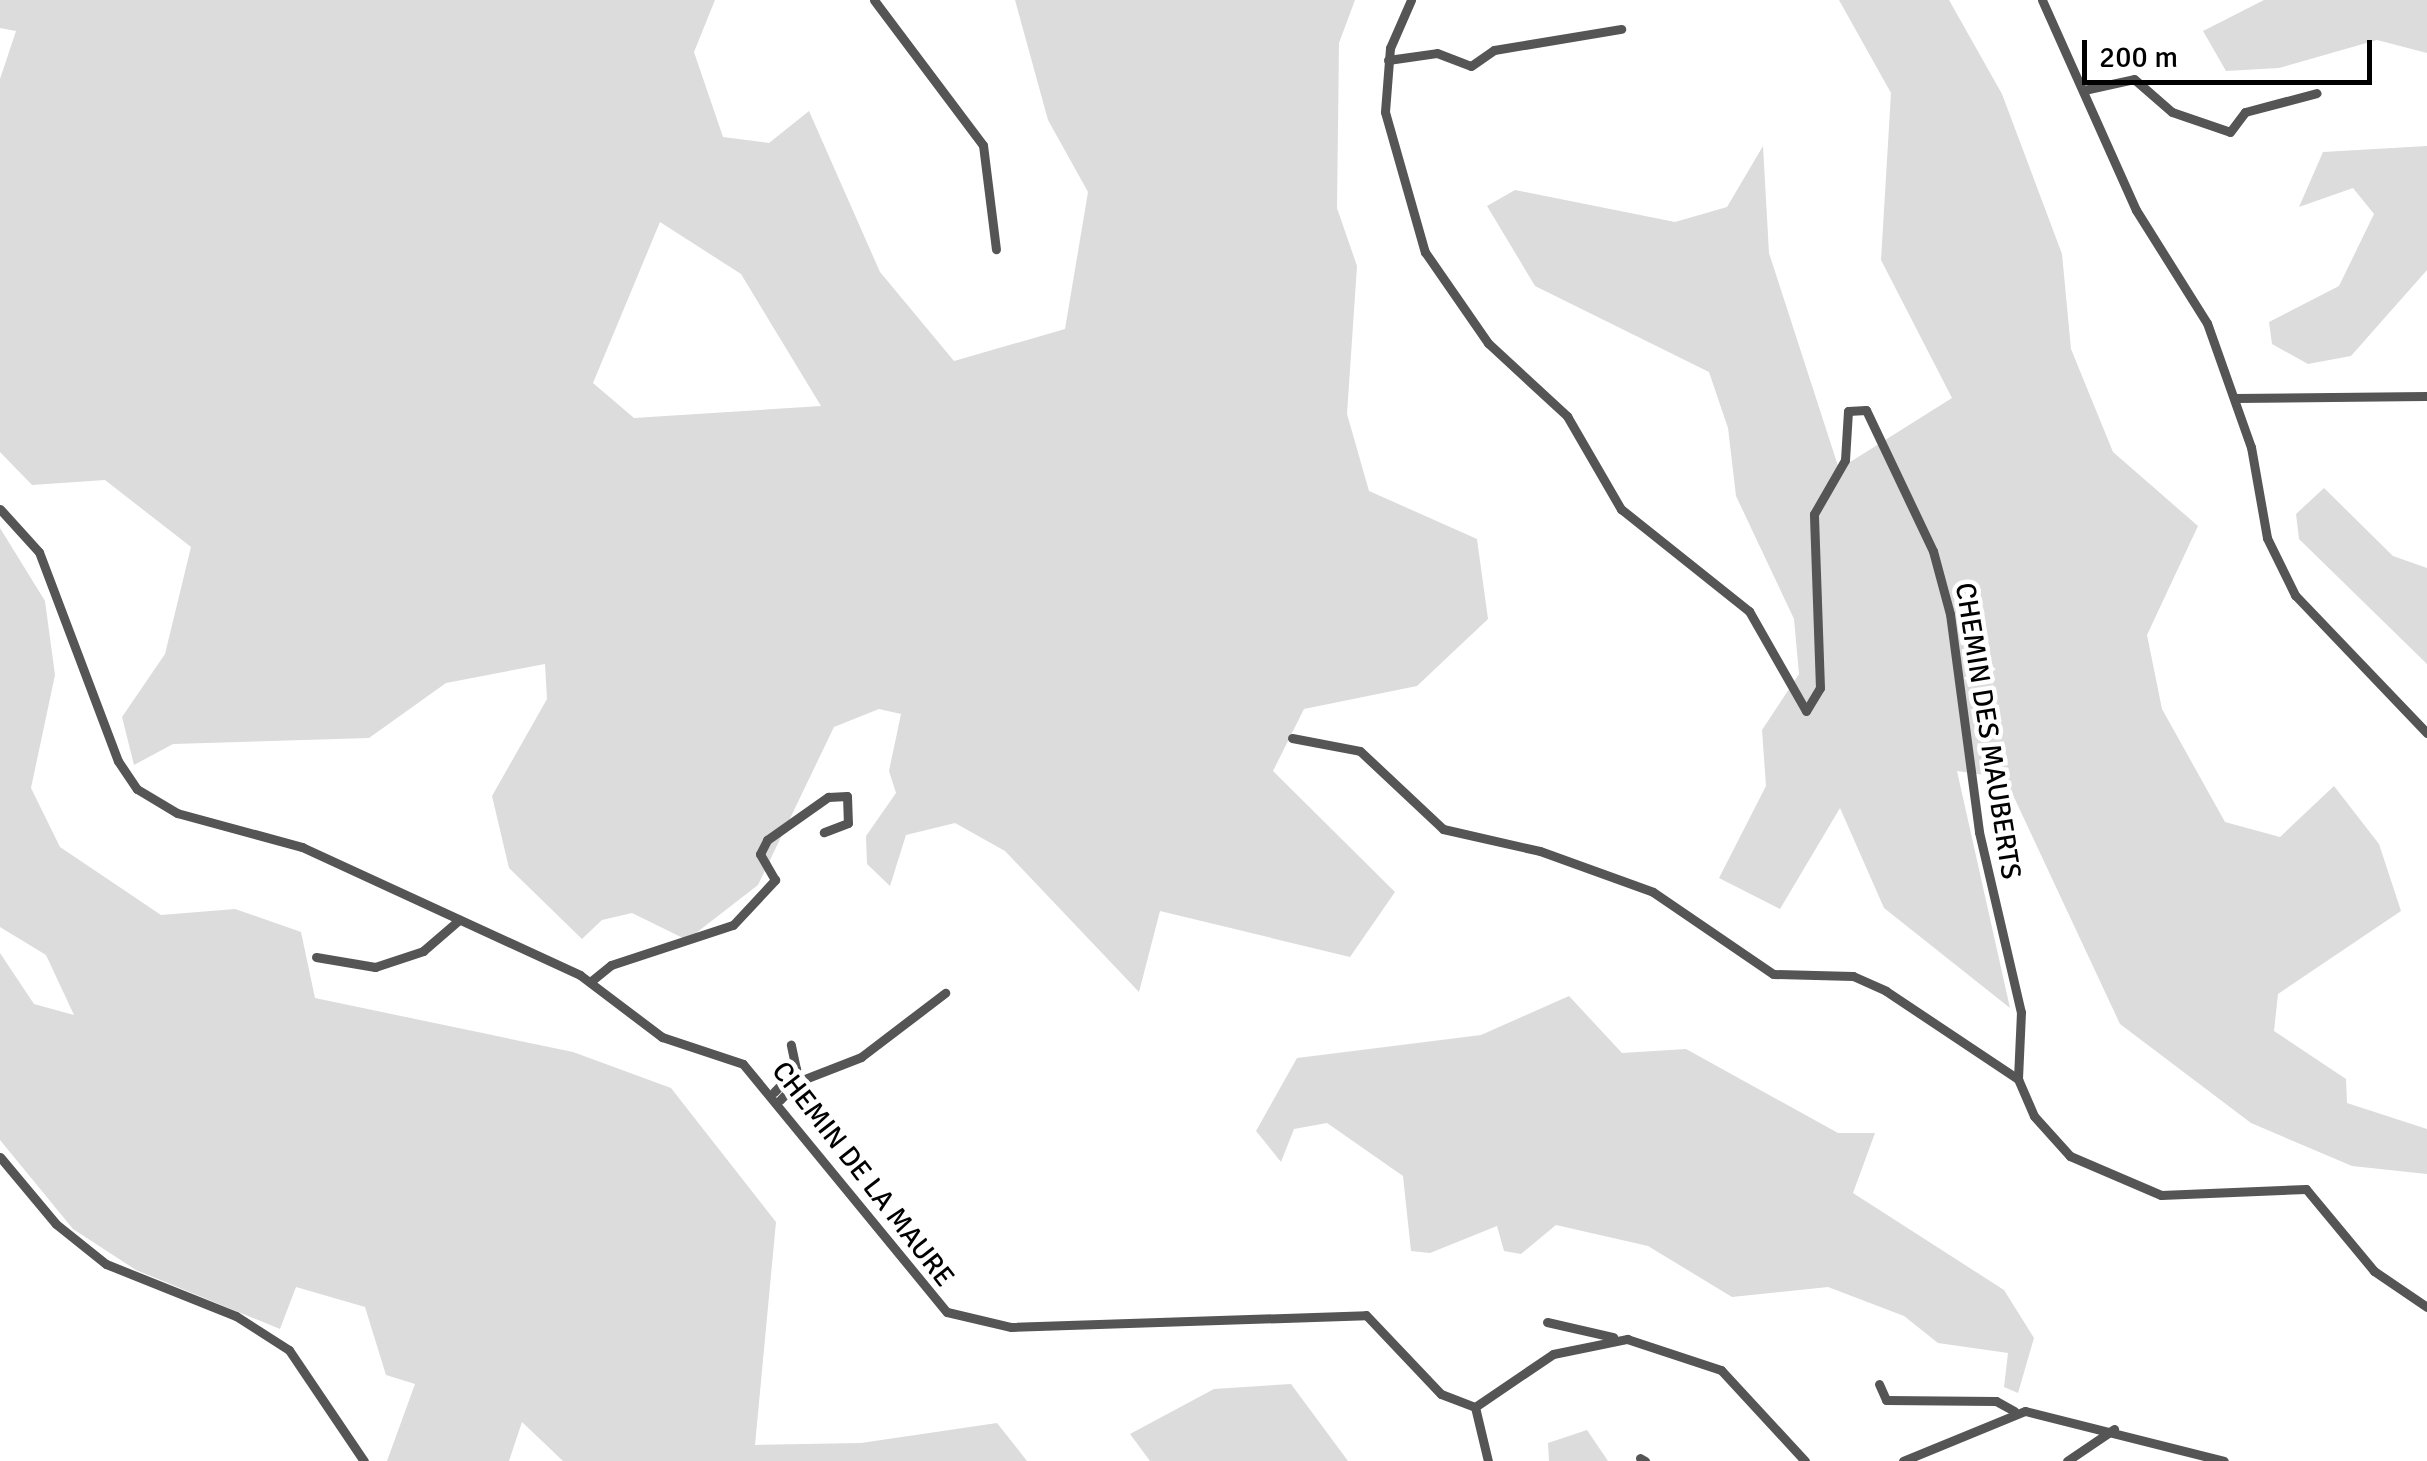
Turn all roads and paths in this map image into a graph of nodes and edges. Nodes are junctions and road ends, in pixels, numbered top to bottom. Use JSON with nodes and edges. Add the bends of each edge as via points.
{"nodes":[{"id":1,"x":874,"y":0,"type":"edge"},
{"id":2,"x":1411,"y":0,"type":"edge"},
{"id":3,"x":2042,"y":0,"type":"edge"},
{"id":4,"x":1621,"y":29,"type":"dead end"},
{"id":5,"x":1388,"y":60,"type":"junction"},
{"id":6,"x":2084,"y":90,"type":"junction"},
{"id":7,"x":2317,"y":93,"type":"dead end"},
{"id":8,"x":996,"y":248,"type":"dead end"},
{"id":9,"x":2427,"y":396,"type":"edge"},
{"id":10,"x":2234,"y":398,"type":"junction"},
{"id":11,"x":0,"y":508,"type":"edge"},
{"id":12,"x":2427,"y":733,"type":"edge"},
{"id":13,"x":1292,"y":738,"type":"dead end"},
{"id":14,"x":824,"y":832,"type":"dead end"},
{"id":15,"x":460,"y":920,"type":"junction"},
{"id":16,"x":316,"y":957,"type":"dead end"},
{"id":17,"x":590,"y":982,"type":"junction"},
{"id":18,"x":945,"y":992,"type":"dead end"},
{"id":19,"x":791,"y":1045,"type":"dead end"},
{"id":20,"x":2018,"y":1079,"type":"junction"},
{"id":21,"x":777,"y":1096,"type":"junction"},
{"id":22,"x":0,"y":1157,"type":"edge"},
{"id":23,"x":2427,"y":1307,"type":"edge"},
{"id":24,"x":1548,"y":1322,"type":"dead end"},
{"id":25,"x":1615,"y":1338,"type":"junction"},
{"id":26,"x":1879,"y":1384,"type":"dead end"},
{"id":27,"x":1475,"y":1407,"type":"junction"},
{"id":28,"x":2014,"y":1411,"type":"junction"},
{"id":29,"x":2114,"y":1430,"type":"junction"},
{"id":30,"x":364,"y":1461,"type":"edge"},
{"id":31,"x":1488,"y":1461,"type":"edge"},
{"id":32,"x":1804,"y":1461,"type":"edge"},
{"id":33,"x":1903,"y":1461,"type":"edge"},
{"id":34,"x":2067,"y":1461,"type":"edge"},
{"id":35,"x":2224,"y":1461,"type":"edge"}],
"edges":[{"from":1,"to":8,"type":"street","via":[[983,145]]},
{"from":2,"to":5,"type":"street","name":"CHEMIN DES MAUBERTS"},
{"from":3,"to":6,"type":"street"},
{"from":4,"to":5,"type":"street","via":[[1494,50],[1471,66],[1437,53]]},
{"from":5,"to":20,"type":"street","name":"CHEMIN DES MAUBERTS","via":[[1389,132],[1435,269],[1495,351],[1561,408],[1621,509],[1749,612],[1806,710],[1820,688],[1814,514],[1845,460],[1848,411],[1866,410],[1933,551],[1950,614],[1979,832],[2021,1012]]},
{"from":6,"to":7,"type":"street","via":[[2134,79],[2172,112],[2230,132],[2245,112]]},
{"from":6,"to":10,"type":"street","via":[[2136,210],[2207,323]]},
{"from":9,"to":10,"type":"street"},
{"from":10,"to":12,"type":"street","via":[[2267,538],[2295,595]]},
{"from":11,"to":15,"type":"street","name":"CHEMIN DE LA MAURE","via":[[39,552],[118,762],[137,789],[177,813],[302,847]]},
{"from":13,"to":20,"type":"street","via":[[1360,752],[1443,829],[1540,850],[1653,892],[1773,974],[1853,976],[1886,991]]},
{"from":14,"to":17,"type":"street","via":[[848,823],[847,796],[828,798],[767,840],[760,854],[776,880],[733,925],[611,965]]},
{"from":15,"to":16,"type":"street","via":[[423,951],[375,967]]},
{"from":15,"to":17,"type":"street","name":"CHEMIN DE LA MAURE"},
{"from":17,"to":21,"type":"street","name":"CHEMIN DE LA MAURE","via":[[648,1030],[743,1064]]},
{"from":18,"to":21,"type":"street","via":[[861,1058]]},
{"from":19,"to":21,"type":"street","via":[[796,1069]]},
{"from":20,"to":23,"type":"street","via":[[2058,1145],[2145,1191],[2192,1199],[2306,1188],[2374,1271]]},
{"from":21,"to":27,"type":"street","name":"CHEMIN DE LA MAURE","via":[[923,1290],[961,1318],[1011,1327],[1366,1315],[1441,1394]]},
{"from":22,"to":30,"type":"street","via":[[97,1258],[236,1316],[290,1350]]},
{"from":24,"to":25,"type":"street"},
{"from":25,"to":27,"type":"street","via":[[1520,1370]]},
{"from":25,"to":32,"type":"street","via":[[1721,1370]]},
{"from":26,"to":28,"type":"street","via":[[1886,1400],[1996,1401]]},
{"from":27,"to":31,"type":"street"},
{"from":28,"to":29,"type":"street"},
{"from":28,"to":33,"type":"street"},
{"from":29,"to":34,"type":"street"},
{"from":29,"to":35,"type":"street"}]}
